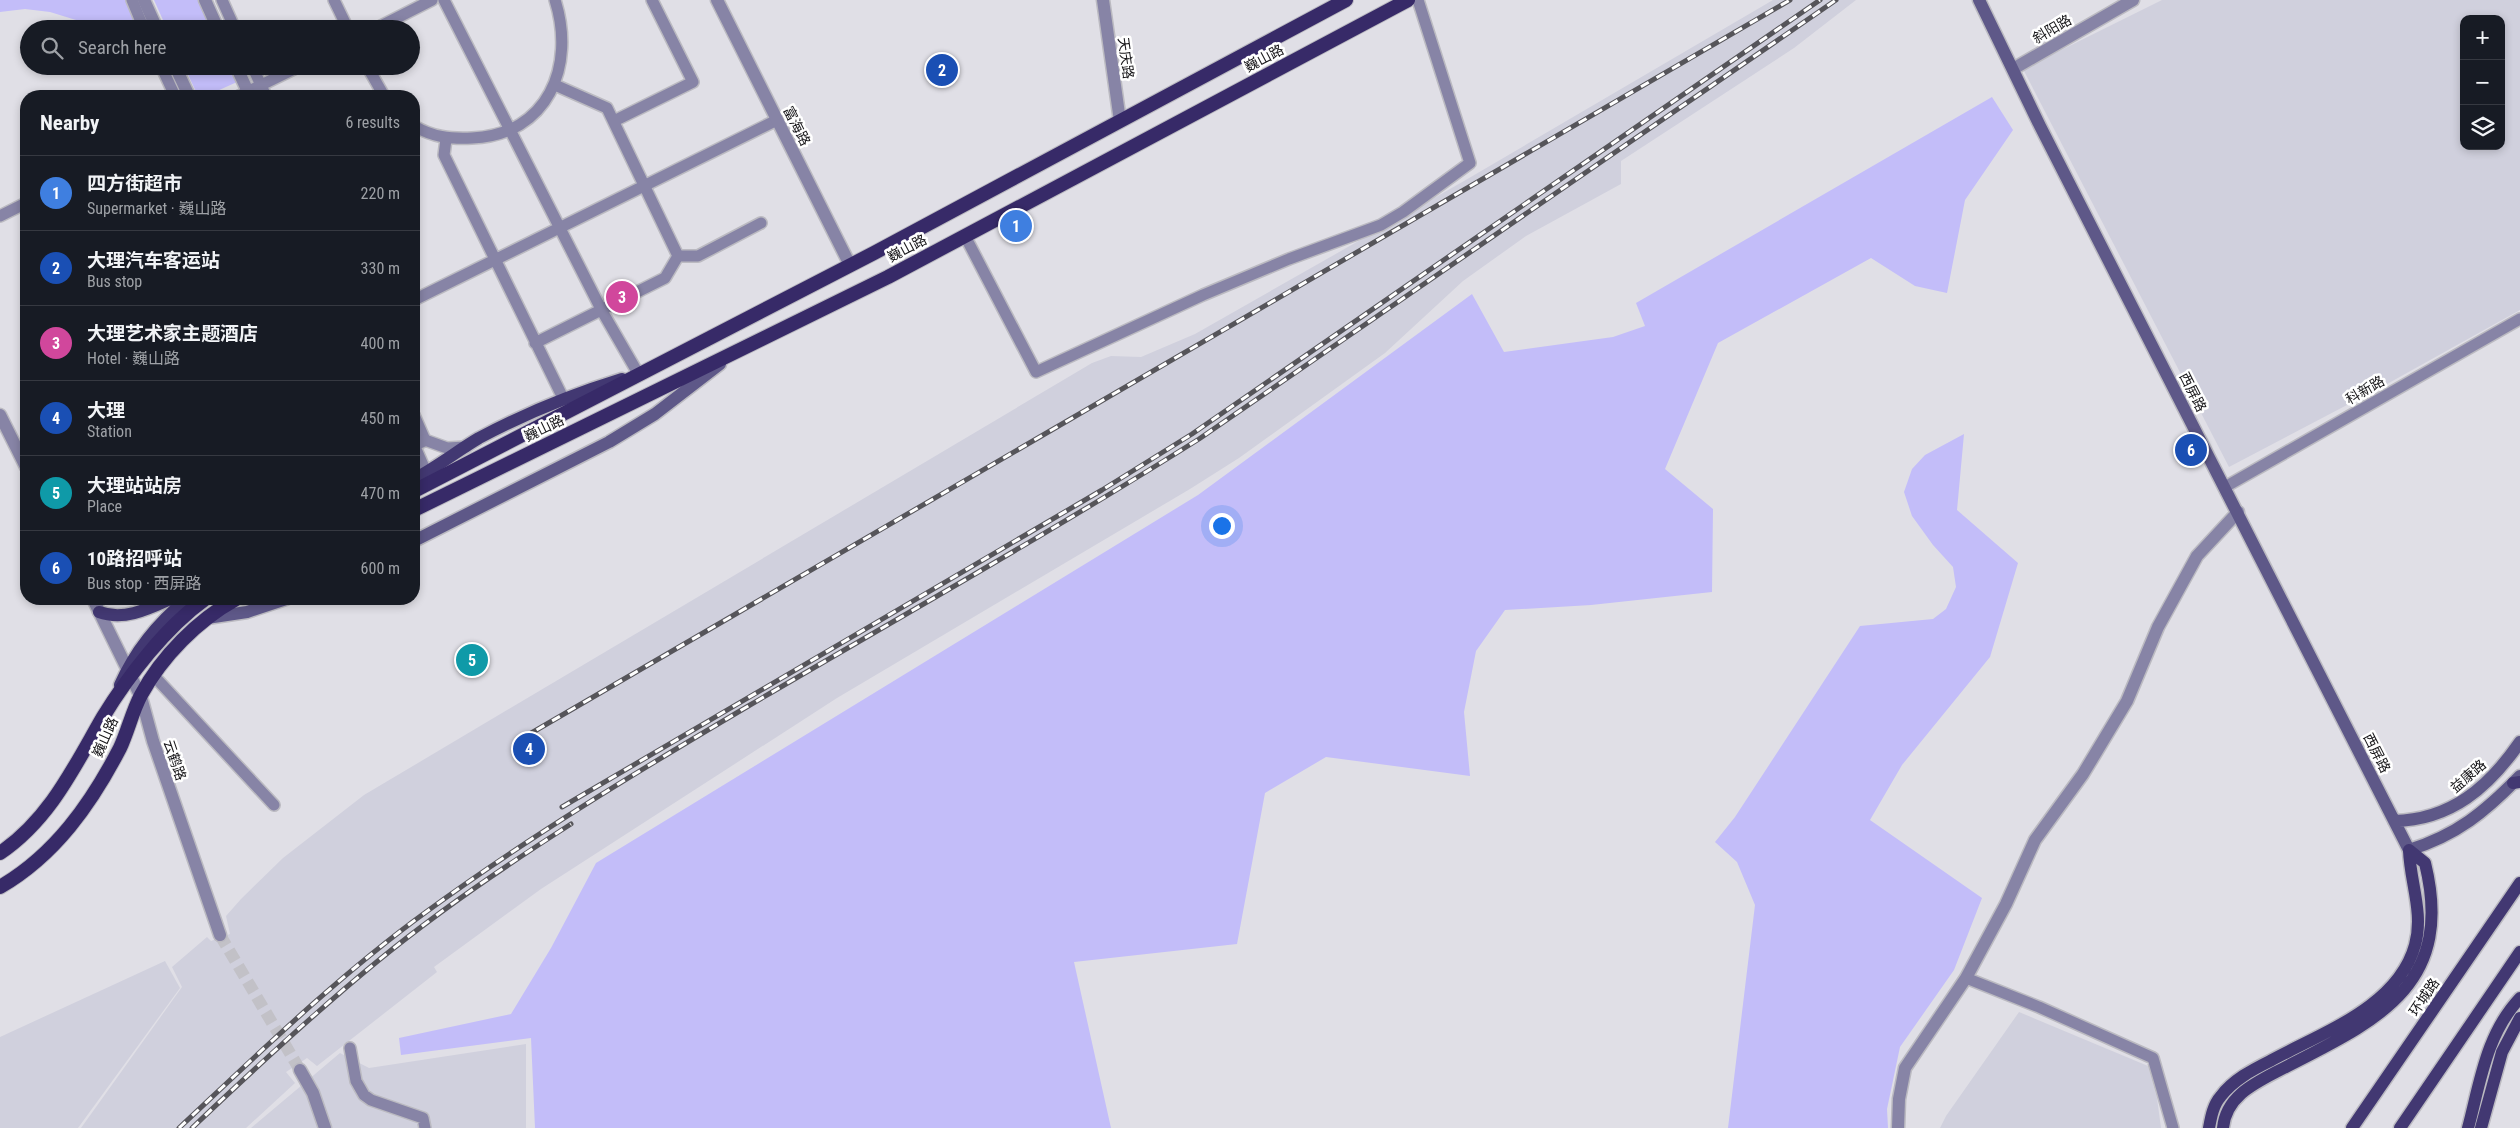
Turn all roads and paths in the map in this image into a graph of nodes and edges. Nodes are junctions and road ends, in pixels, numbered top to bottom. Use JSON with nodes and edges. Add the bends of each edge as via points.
{"nodes":[{"id":1,"x":132,"y":0,"type":"edge"},
{"id":2,"x":144,"y":0,"type":"edge"},
{"id":3,"x":205,"y":0,"type":"edge"},
{"id":4,"x":222,"y":0,"type":"edge"},
{"id":5,"x":334,"y":0,"type":"edge"},
{"id":6,"x":432,"y":0,"type":"edge"},
{"id":7,"x":444,"y":0,"type":"edge"},
{"id":8,"x":555,"y":0,"type":"edge"},
{"id":9,"x":652,"y":0,"type":"edge"},
{"id":10,"x":717,"y":0,"type":"edge"},
{"id":11,"x":1104,"y":0,"type":"edge"},
{"id":12,"x":1346,"y":0,"type":"edge"},
{"id":13,"x":1408,"y":0,"type":"edge"},
{"id":14,"x":1418,"y":0,"type":"edge"},
{"id":15,"x":1979,"y":0,"type":"edge"},
{"id":16,"x":2133,"y":0,"type":"edge"},
{"id":17,"x":140,"y":20,"type":"edge"},
{"id":18,"x":153,"y":20,"type":"edge"},
{"id":19,"x":214,"y":20,"type":"edge"},
{"id":20,"x":231,"y":20,"type":"edge"},
{"id":21,"x":344,"y":20,"type":"edge"},
{"id":22,"x":392,"y":20,"type":"edge"},
{"id":23,"x":2013,"y":69,"type":"junction"},
{"id":24,"x":165,"y":75,"type":"edge"},
{"id":25,"x":179,"y":75,"type":"edge"},
{"id":26,"x":239,"y":75,"type":"edge"},
{"id":27,"x":256,"y":75,"type":"edge"},
{"id":28,"x":287,"y":75,"type":"edge"},
{"id":29,"x":372,"y":75,"type":"edge"},
{"id":30,"x":555,"y":85,"type":"junction"},
{"id":31,"x":172,"y":90,"type":"edge"},
{"id":32,"x":186,"y":90,"type":"edge"},
{"id":33,"x":244,"y":90,"type":"edge"},
{"id":34,"x":264,"y":90,"type":"edge"},
{"id":35,"x":265,"y":90,"type":"edge"},
{"id":36,"x":381,"y":90,"type":"edge"},
{"id":37,"x":777,"y":120,"type":"junction"},
{"id":38,"x":1120,"y":120,"type":"junction"},
{"id":39,"x":614,"y":121,"type":"junction"},
{"id":40,"x":420,"y":129,"type":"edge"},
{"id":41,"x":510,"y":131,"type":"junction"},
{"id":42,"x":446,"y":139,"type":"junction"},
{"id":43,"x":644,"y":185,"type":"junction"},
{"id":44,"x":20,"y":206,"type":"edge"},
{"id":45,"x":0,"y":216,"type":"edge"},
{"id":46,"x":761,"y":223,"type":"dead end"},
{"id":47,"x":559,"y":227,"type":"junction"},
{"id":48,"x":964,"y":236,"type":"junction"},
{"id":49,"x":678,"y":256,"type":"junction"},
{"id":50,"x":494,"y":260,"type":"junction"},
{"id":51,"x":850,"y":266,"type":"junction"},
{"id":52,"x":420,"y":297,"type":"edge"},
{"id":53,"x":602,"y":310,"type":"junction"},
{"id":54,"x":2520,"y":319,"type":"edge"},
{"id":55,"x":536,"y":343,"type":"junction"},
{"id":56,"x":737,"y":351,"type":"junction"},
{"id":57,"x":639,"y":375,"type":"junction"},
{"id":58,"x":564,"y":400,"type":"junction"},
{"id":59,"x":0,"y":415,"type":"edge"},
{"id":60,"x":420,"y":444,"type":"edge"},
{"id":61,"x":466,"y":447,"type":"junction"},
{"id":62,"x":420,"y":451,"type":"edge"},
{"id":63,"x":20,"y":455,"type":"edge"},
{"id":64,"x":426,"y":473,"type":"junction"},
{"id":65,"x":420,"y":476,"type":"edge"},
{"id":66,"x":2225,"y":487,"type":"junction"},
{"id":67,"x":420,"y":488,"type":"edge"},
{"id":68,"x":420,"y":507,"type":"edge"},
{"id":69,"x":2238,"y":512,"type":"junction"},
{"id":70,"x":420,"y":538,"type":"edge"},
{"id":71,"x":96,"y":605,"type":"edge"},
{"id":72,"x":154,"y":605,"type":"edge"},
{"id":73,"x":181,"y":605,"type":"edge"},
{"id":74,"x":199,"y":605,"type":"edge"},
{"id":75,"x":227,"y":605,"type":"edge"},
{"id":76,"x":267,"y":605,"type":"edge"},
{"id":77,"x":100,"y":612,"type":"junction"},
{"id":78,"x":207,"y":618,"type":"junction"},
{"id":79,"x":129,"y":674,"type":"junction"},
{"id":80,"x":154,"y":676,"type":"junction"},
{"id":81,"x":140,"y":697,"type":"junction"},
{"id":82,"x":2520,"y":742,"type":"edge"},
{"id":83,"x":2518,"y":780,"type":"edge"},
{"id":84,"x":274,"y":805,"type":"dead end"},
{"id":85,"x":2394,"y":821,"type":"junction"},
{"id":86,"x":2409,"y":850,"type":"junction"},
{"id":87,"x":0,"y":853,"type":"edge"},
{"id":88,"x":2520,"y":883,"type":"edge"},
{"id":89,"x":0,"y":887,"type":"edge"},
{"id":90,"x":220,"y":935,"type":"tunnel mouth"},
{"id":91,"x":2520,"y":952,"type":"edge"},
{"id":92,"x":1966,"y":978,"type":"junction"},
{"id":93,"x":2520,"y":998,"type":"edge"},
{"id":94,"x":2520,"y":1018,"type":"edge"},
{"id":95,"x":350,"y":1048,"type":"dead end"},
{"id":96,"x":300,"y":1070,"type":"tunnel mouth"},
{"id":97,"x":2362,"y":1114,"type":"junction"},
{"id":98,"x":325,"y":1128,"type":"edge"},
{"id":99,"x":425,"y":1128,"type":"edge"},
{"id":100,"x":1898,"y":1128,"type":"edge"},
{"id":101,"x":2173,"y":1128,"type":"edge"},
{"id":102,"x":2210,"y":1128,"type":"edge"},
{"id":103,"x":2223,"y":1128,"type":"edge"},
{"id":104,"x":2347,"y":1128,"type":"edge"},
{"id":105,"x":2352,"y":1128,"type":"edge"},
{"id":106,"x":2400,"y":1128,"type":"edge"},
{"id":107,"x":2468,"y":1128,"type":"edge"},
{"id":108,"x":2481,"y":1128,"type":"edge"}],
"edges":[{"from":1,"to":17,"type":"street"},
{"from":2,"to":18,"type":"street"},
{"from":3,"to":19,"type":"street"},
{"from":4,"to":20,"type":"street"},
{"from":5,"to":21,"type":"street"},
{"from":6,"to":22,"type":"street"},
{"from":7,"to":41,"type":"street"},
{"from":8,"to":30,"type":"street","via":[[563,48]]},
{"from":9,"to":39,"type":"street","via":[[693,82]]},
{"from":10,"to":37,"type":"street","name":"富海路"},
{"from":11,"to":38,"type":"street","name":"天庆路"},
{"from":12,"to":38,"type":"highway","name":"巍山路"},
{"from":13,"to":48,"type":"highway","name":"巍山路"},
{"from":14,"to":48,"type":"street","via":[[1470,163],[1380,225],[1203,295],[1036,372]]},
{"from":15,"to":23,"type":"main road","name":"西屏路"},
{"from":16,"to":23,"type":"street","name":"斜阳路"},
{"from":23,"to":66,"type":"main road","name":"西屏路"},
{"from":24,"to":31,"type":"street"},
{"from":25,"to":32,"type":"street"},
{"from":26,"to":33,"type":"street"},
{"from":27,"to":34,"type":"street"},
{"from":28,"to":35,"type":"street"},
{"from":29,"to":36,"type":"street"},
{"from":30,"to":39,"type":"street","via":[[607,108]]},
{"from":30,"to":41,"type":"street","via":[[537,110]]},
{"from":37,"to":43,"type":"street"},
{"from":37,"to":51,"type":"street","name":"富海路"},
{"from":38,"to":51,"type":"highway","name":"巍山路"},
{"from":39,"to":43,"type":"street"},
{"from":40,"to":42,"type":"street"},
{"from":41,"to":42,"type":"street","via":[[482,138]]},
{"from":41,"to":47,"type":"street"},
{"from":42,"to":50,"type":"street","via":[[444,155]]},
{"from":43,"to":47,"type":"street"},
{"from":43,"to":49,"type":"street"},
{"from":44,"to":45,"type":"street"},
{"from":46,"to":49,"type":"street","via":[[698,256]]},
{"from":47,"to":50,"type":"street"},
{"from":47,"to":53,"type":"street"},
{"from":48,"to":56,"type":"highway","name":"巍山路"},
{"from":49,"to":53,"type":"street","via":[[665,278]]},
{"from":50,"to":52,"type":"street"},
{"from":50,"to":55,"type":"street"},
{"from":51,"to":57,"type":"highway","name":"巍山路"},
{"from":53,"to":55,"type":"street"},
{"from":53,"to":57,"type":"street"},
{"from":54,"to":66,"type":"street","name":"科新路"},
{"from":55,"to":58,"type":"street"},
{"from":56,"to":68,"type":"highway","name":"巍山路"},
{"from":56,"to":70,"type":"main road","via":[[629,431]]},
{"from":57,"to":58,"type":"main road"},
{"from":57,"to":67,"type":"highway","name":"巍山路"},
{"from":58,"to":61,"type":"main road","via":[[524,416]]},
{"from":59,"to":63,"type":"street"},
{"from":60,"to":61,"type":"street"},
{"from":61,"to":64,"type":"main road"},
{"from":62,"to":64,"type":"street"},
{"from":64,"to":65,"type":"main road"},
{"from":66,"to":69,"type":"main road","name":"西屏路"},
{"from":69,"to":85,"type":"main road","name":"西屏路"},
{"from":69,"to":92,"type":"street","via":[[2197,556],[2158,627],[2127,701],[2083,774],[2035,840],[2006,904]]},
{"from":71,"to":77,"type":"street","name":"云鹤路"},
{"from":72,"to":77,"type":"main road","via":[[127,615],[112,616]]},
{"from":73,"to":79,"type":"main road","via":[[154,631]]},
{"from":74,"to":79,"type":"highway","name":"巍山路","via":[[170,630]]},
{"from":75,"to":78,"type":"highway","name":"巍山路"},
{"from":76,"to":78,"type":"main road","via":[[233,616]]},
{"from":77,"to":79,"type":"street","name":"云鹤路"},
{"from":78,"to":80,"type":"highway","name":"巍山路","via":[[185,638]]},
{"from":79,"to":81,"type":"street","name":"云鹤路"},
{"from":79,"to":87,"type":"highway","name":"巍山路","via":[[54,800],[31,827]]},
{"from":80,"to":81,"type":"highway","name":"巍山路"},
{"from":80,"to":84,"type":"street"},
{"from":81,"to":89,"type":"highway","name":"巍山路","via":[[121,745],[83,810],[45,855]]},
{"from":81,"to":90,"type":"street","name":"云鹤路"},
{"from":82,"to":85,"type":"main road","name":"益康路","via":[[2494,775],[2467,800],[2432,816]]},
{"from":83,"to":86,"type":"main road","via":[[2455,832],[2437,842]]},
{"from":85,"to":86,"type":"main road","name":"西屏路"},
{"from":86,"to":102,"type":"main road","via":[[2418,931],[2413,952],[2402,972],[2360,1012],[2231,1085],[2216,1104]]},
{"from":86,"to":103,"type":"main road","via":[[2425,863],[2432,909],[2428,949],[2414,977],[2390,1005],[2369,1021],[2240,1094],[2228,1108]]},
{"from":88,"to":97,"type":"main road","name":"环城路"},
{"from":91,"to":106,"type":"main road"},
{"from":92,"to":100,"type":"street","via":[[1905,1068]]},
{"from":92,"to":101,"type":"street","via":[[2154,1058]]},
{"from":93,"to":107,"type":"main road","via":[[2502,1020],[2490,1047]]},
{"from":94,"to":108,"type":"main road","via":[[2502,1052]]},
{"from":95,"to":99,"type":"street","via":[[359,1089],[372,1100],[424,1118]]},
{"from":96,"to":98,"type":"street","via":[[313,1093]]},
{"from":97,"to":104,"type":"main road"},
{"from":97,"to":105,"type":"main road","name":"环城路"}]}
